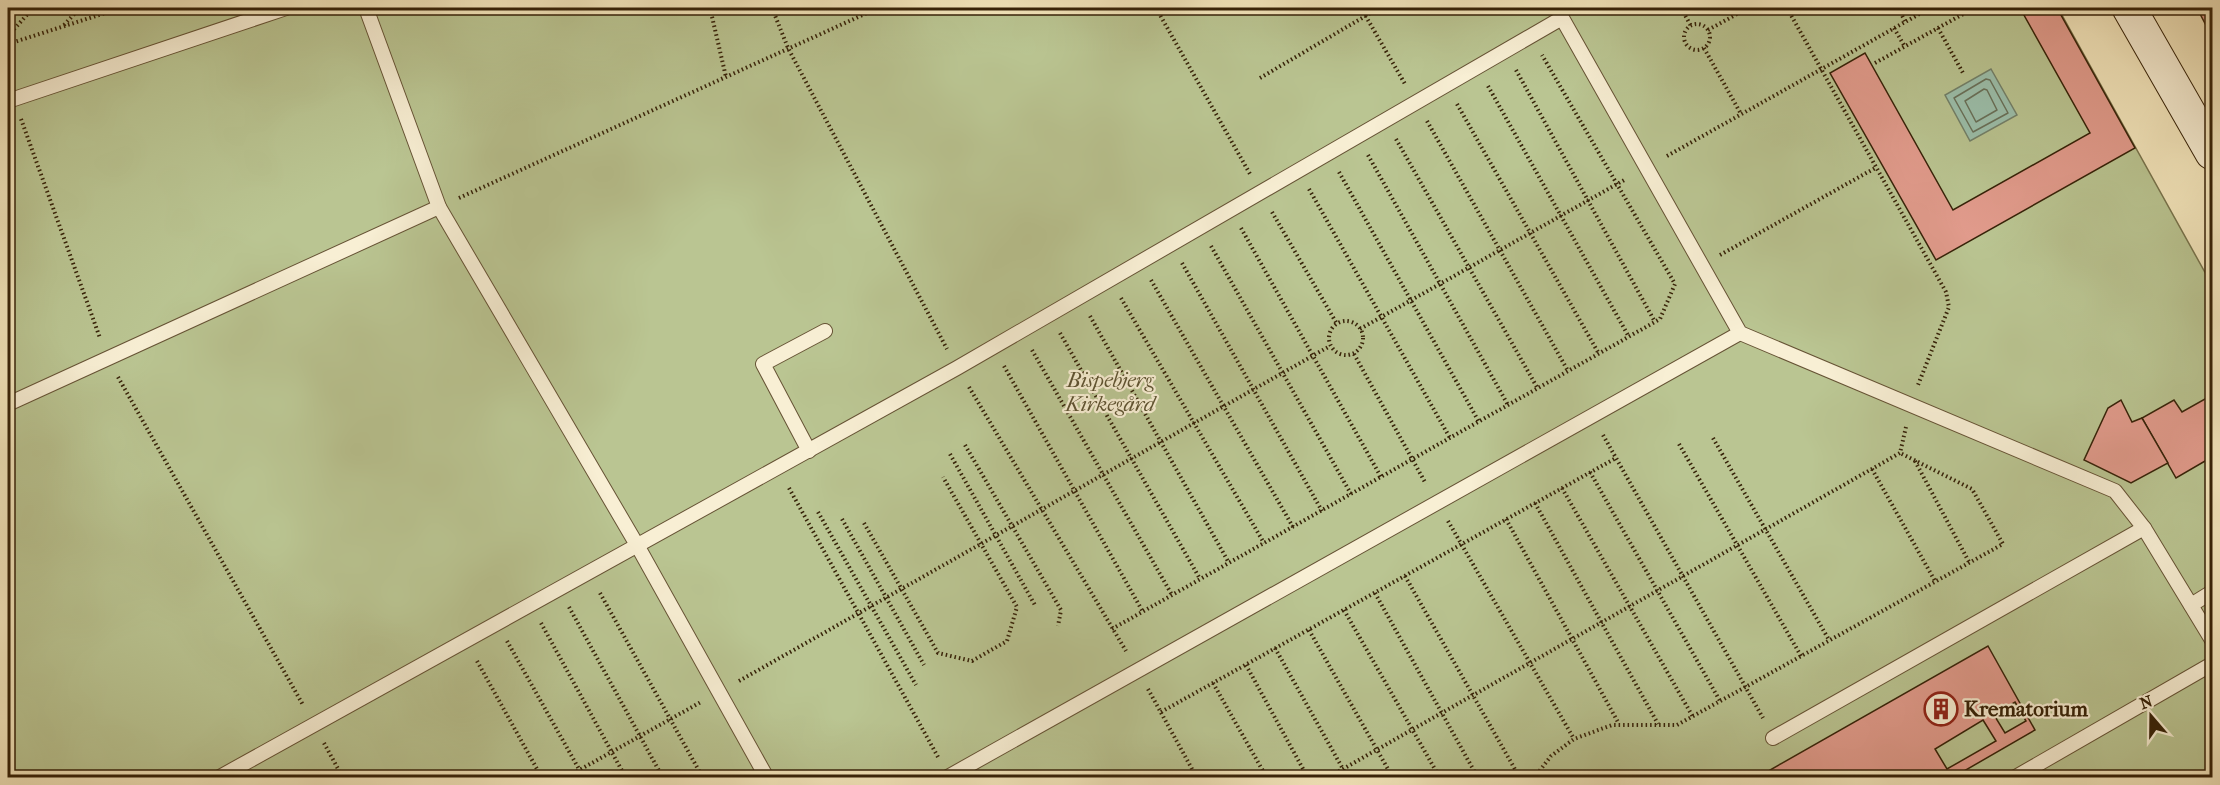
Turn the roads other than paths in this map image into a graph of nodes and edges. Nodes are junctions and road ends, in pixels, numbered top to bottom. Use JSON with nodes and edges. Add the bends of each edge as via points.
{"nodes":[{"id":1,"x":286,"y":8,"type":"edge"},
{"id":2,"x":366,"y":8,"type":"edge"},
{"id":3,"x":2129,"y":8,"type":"edge"},
{"id":4,"x":11,"y":100,"type":"edge"},
{"id":5,"x":2212,"y":153,"type":"edge"},
{"id":6,"x":439,"y":207,"type":"junction"},
{"id":7,"x":825,"y":331,"type":"dead end"},
{"id":8,"x":1740,"y":333,"type":"junction"},
{"id":9,"x":8,"y":404,"type":"edge"},
{"id":10,"x":809,"y":451,"type":"junction"},
{"id":11,"x":2144,"y":528,"type":"junction"},
{"id":12,"x":637,"y":545,"type":"junction"},
{"id":13,"x":2212,"y":592,"type":"edge"},
{"id":14,"x":2191,"y":605,"type":"junction"},
{"id":15,"x":2212,"y":640,"type":"edge"},
{"id":16,"x":2212,"y":664,"type":"edge"},
{"id":17,"x":1773,"y":738,"type":"road end"},
{"id":18,"x":218,"y":777,"type":"edge"},
{"id":19,"x":767,"y":777,"type":"edge"},
{"id":20,"x":947,"y":777,"type":"edge"},
{"id":21,"x":2014,"y":777,"type":"edge"}],
"edges":[{"from":1,"to":4,"type":"lane"},
{"from":2,"to":6,"type":"lane"},
{"from":3,"to":5,"type":"street"},
{"from":6,"to":9,"type":"lane"},
{"from":6,"to":12,"type":"lane"},
{"from":7,"to":10,"type":"lane","via":[[764,364]]},
{"from":8,"to":10,"type":"lane","via":[[1562,18]]},
{"from":8,"to":11,"type":"lane","via":[[2115,490]]},
{"from":8,"to":20,"type":"lane"},
{"from":10,"to":12,"type":"lane"},
{"from":11,"to":14,"type":"lane"},
{"from":11,"to":17,"type":"lane"},
{"from":12,"to":18,"type":"lane"},
{"from":12,"to":19,"type":"lane"},
{"from":13,"to":14,"type":"lane"},
{"from":14,"to":15,"type":"lane"},
{"from":16,"to":21,"type":"lane"}]}
